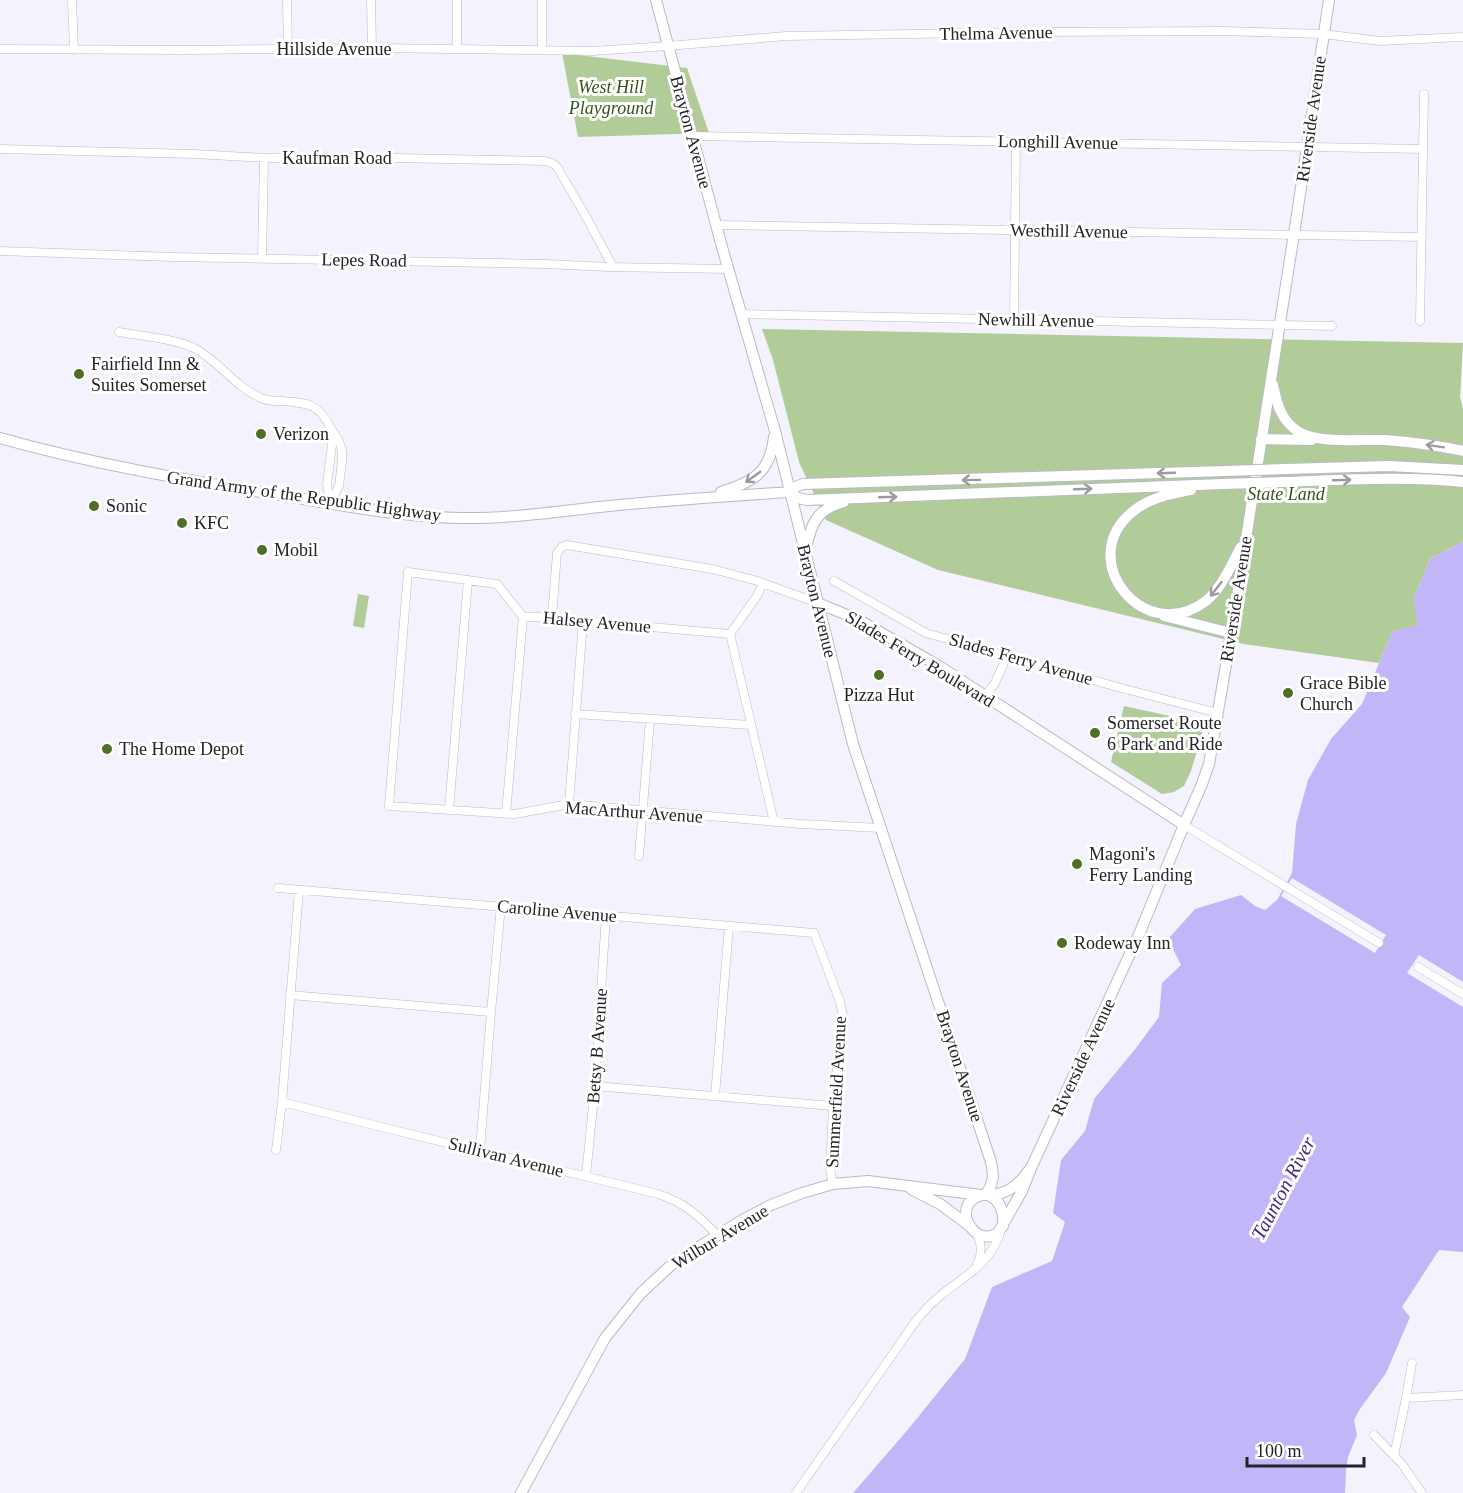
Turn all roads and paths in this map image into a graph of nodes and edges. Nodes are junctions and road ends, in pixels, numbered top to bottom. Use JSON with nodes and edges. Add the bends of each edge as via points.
{"nodes":[{"id":1,"x":72,"y":0,"type":"edge"},
{"id":2,"x":287,"y":0,"type":"edge"},
{"id":3,"x":371,"y":0,"type":"edge"},
{"id":4,"x":457,"y":0,"type":"edge"},
{"id":5,"x":542,"y":0,"type":"edge"},
{"id":6,"x":656,"y":0,"type":"edge"},
{"id":7,"x":1329,"y":0,"type":"edge"},
{"id":8,"x":1323,"y":34,"type":"junction"},
{"id":9,"x":1461,"y":37,"type":"dead end"},
{"id":10,"x":668,"y":46,"type":"junction"},
{"id":11,"x":372,"y":48,"type":"junction"},
{"id":12,"x":0,"y":49,"type":"edge"},
{"id":13,"x":288,"y":49,"type":"junction"},
{"id":14,"x":457,"y":49,"type":"junction"},
{"id":15,"x":74,"y":50,"type":"junction"},
{"id":16,"x":542,"y":50,"type":"junction"},
{"id":17,"x":1424,"y":94,"type":"dead end"},
{"id":18,"x":693,"y":136,"type":"junction"},
{"id":19,"x":1016,"y":142,"type":"junction"},
{"id":20,"x":1306,"y":147,"type":"junction"},
{"id":21,"x":0,"y":149,"type":"edge"},
{"id":22,"x":1423,"y":149,"type":"junction"},
{"id":23,"x":264,"y":158,"type":"junction"},
{"id":24,"x":716,"y":225,"type":"junction"},
{"id":25,"x":1016,"y":230,"type":"junction"},
{"id":26,"x":1294,"y":235,"type":"junction"},
{"id":27,"x":1422,"y":237,"type":"junction"},
{"id":28,"x":0,"y":251,"type":"edge"},
{"id":29,"x":262,"y":258,"type":"junction"},
{"id":30,"x":613,"y":267,"type":"junction"},
{"id":31,"x":728,"y":269,"type":"junction"},
{"id":32,"x":741,"y":314,"type":"junction"},
{"id":33,"x":1014,"y":319,"type":"junction"},
{"id":34,"x":1420,"y":321,"type":"dead end"},
{"id":35,"x":1280,"y":325,"type":"junction"},
{"id":36,"x":1332,"y":326,"type":"dead end"},
{"id":37,"x":119,"y":332,"type":"dead end"},
{"id":38,"x":1271,"y":377,"type":"junction"},
{"id":39,"x":775,"y":431,"type":"junction"},
{"id":40,"x":0,"y":438,"type":"edge"},
{"id":41,"x":1261,"y":439,"type":"junction"},
{"id":42,"x":1342,"y":439,"type":"junction"},
{"id":43,"x":1463,"y":451,"type":"edge"},
{"id":44,"x":1463,"y":470,"type":"edge"},
{"id":45,"x":1463,"y":482,"type":"edge"},
{"id":46,"x":1222,"y":484,"type":"junction"},
{"id":47,"x":790,"y":492,"type":"junction"},
{"id":48,"x":705,"y":497,"type":"junction"},
{"id":49,"x":861,"y":498,"type":"junction"},
{"id":50,"x":330,"y":503,"type":"junction"},
{"id":51,"x":1246,"y":539,"type":"junction"},
{"id":52,"x":805,"y":552,"type":"junction"},
{"id":53,"x":468,"y":580,"type":"junction"},
{"id":54,"x":834,"y":581,"type":"dead end"},
{"id":55,"x":763,"y":583,"type":"junction"},
{"id":56,"x":818,"y":603,"type":"junction"},
{"id":57,"x":1153,"y":612,"type":"junction"},
{"id":58,"x":523,"y":617,"type":"junction"},
{"id":59,"x":552,"y":617,"type":"junction"},
{"id":60,"x":583,"y":621,"type":"junction"},
{"id":61,"x":1231,"y":633,"type":"junction"},
{"id":62,"x":730,"y":634,"type":"junction"},
{"id":63,"x":1007,"y":656,"type":"junction"},
{"id":64,"x":985,"y":696,"type":"junction"},
{"id":65,"x":1218,"y":713,"type":"junction"},
{"id":66,"x":575,"y":714,"type":"junction"},
{"id":67,"x":650,"y":720,"type":"junction"},
{"id":68,"x":751,"y":725,"type":"junction"},
{"id":69,"x":569,"y":804,"type":"junction"},
{"id":70,"x":389,"y":806,"type":"joint"},
{"id":71,"x":449,"y":810,"type":"junction"},
{"id":72,"x":643,"y":811,"type":"junction"},
{"id":73,"x":506,"y":814,"type":"junction"},
{"id":74,"x":774,"y":822,"type":"junction"},
{"id":75,"x":1184,"y":825,"type":"junction"},
{"id":76,"x":880,"y":828,"type":"junction"},
{"id":77,"x":639,"y":856,"type":"dead end"},
{"id":78,"x":278,"y":888,"type":"dead end"},
{"id":79,"x":299,"y":890,"type":"junction"},
{"id":80,"x":501,"y":906,"type":"junction"},
{"id":81,"x":606,"y":915,"type":"junction"},
{"id":82,"x":729,"y":926,"type":"junction"},
{"id":83,"x":814,"y":933,"type":"joint"},
{"id":84,"x":1379,"y":943,"type":"dead end"},
{"id":85,"x":1418,"y":967,"type":"dead end"},
{"id":86,"x":1463,"y":994,"type":"edge"},
{"id":87,"x":290,"y":995,"type":"junction"},
{"id":88,"x":491,"y":1011,"type":"junction"},
{"id":89,"x":595,"y":1086,"type":"junction"},
{"id":90,"x":714,"y":1096,"type":"junction"},
{"id":91,"x":282,"y":1102,"type":"junction"},
{"id":92,"x":833,"y":1106,"type":"junction"},
{"id":93,"x":276,"y":1150,"type":"dead end"},
{"id":94,"x":480,"y":1150,"type":"junction"},
{"id":95,"x":1032,"y":1166,"type":"junction"},
{"id":96,"x":586,"y":1176,"type":"junction"},
{"id":97,"x":833,"y":1184,"type":"junction"},
{"id":98,"x":894,"y":1184,"type":"junction"},
{"id":99,"x":984,"y":1195,"type":"junction"},
{"id":100,"x":1002,"y":1228,"type":"junction"},
{"id":101,"x":973,"y":1230,"type":"junction"},
{"id":102,"x":717,"y":1236,"type":"junction"},
{"id":103,"x":975,"y":1269,"type":"junction"},
{"id":104,"x":1412,"y":1363,"type":"dead end"},
{"id":105,"x":1463,"y":1395,"type":"edge"},
{"id":106,"x":1406,"y":1398,"type":"junction"},
{"id":107,"x":1374,"y":1435,"type":"dead end"},
{"id":108,"x":1395,"y":1456,"type":"junction"},
{"id":109,"x":522,"y":1493,"type":"edge"},
{"id":110,"x":796,"y":1493,"type":"edge"},
{"id":111,"x":1422,"y":1493,"type":"edge"}],
"edges":[{"from":1,"to":15,"type":"street"},
{"from":2,"to":13,"type":"street"},
{"from":3,"to":11,"type":"street"},
{"from":4,"to":14,"type":"street"},
{"from":5,"to":16,"type":"street"},
{"from":6,"to":10,"type":"main road","name":"Brayton Avenue"},
{"from":7,"to":8,"type":"main road","name":"Riverside Avenue"},
{"from":8,"to":9,"type":"street","name":"Thelma Avenue","via":[[1380,41]]},
{"from":8,"to":10,"type":"street","name":"Thelma Avenue","via":[[1224,31],[797,36]]},
{"from":8,"to":20,"type":"main road","name":"Riverside Avenue"},
{"from":10,"to":16,"type":"street","name":"Hillside Avenue"},
{"from":10,"to":18,"type":"main road","name":"Brayton Avenue"},
{"from":11,"to":13,"type":"street","name":"Hillside Avenue"},
{"from":11,"to":14,"type":"street","name":"Hillside Avenue"},
{"from":12,"to":15,"type":"street","name":"Hillside Avenue"},
{"from":13,"to":15,"type":"street","name":"Hillside Avenue"},
{"from":14,"to":16,"type":"street","name":"Hillside Avenue"},
{"from":17,"to":22,"type":"street"},
{"from":18,"to":19,"type":"street","name":"Longhill Avenue"},
{"from":18,"to":24,"type":"main road","name":"Brayton Avenue"},
{"from":19,"to":20,"type":"street","name":"Longhill Avenue"},
{"from":19,"to":25,"type":"street"},
{"from":20,"to":22,"type":"street","name":"Longhill Avenue"},
{"from":20,"to":26,"type":"main road","name":"Riverside Avenue"},
{"from":21,"to":23,"type":"street","name":"Kaufman Road"},
{"from":22,"to":27,"type":"street"},
{"from":23,"to":29,"type":"street"},
{"from":23,"to":30,"type":"street","name":"Kaufman Road","via":[[552,163]]},
{"from":24,"to":25,"type":"street","name":"Westhill Avenue"},
{"from":24,"to":31,"type":"main road","name":"Brayton Avenue"},
{"from":25,"to":26,"type":"street","name":"Westhill Avenue"},
{"from":25,"to":33,"type":"street"},
{"from":26,"to":27,"type":"street","name":"Westhill Avenue"},
{"from":26,"to":35,"type":"main road","name":"Riverside Avenue"},
{"from":27,"to":34,"type":"street"},
{"from":28,"to":29,"type":"street","name":"Lepes Road"},
{"from":29,"to":30,"type":"street","name":"Lepes Road"},
{"from":30,"to":31,"type":"street","name":"Lepes Road"},
{"from":31,"to":32,"type":"main road","name":"Brayton Avenue"},
{"from":32,"to":33,"type":"street","name":"Newhill Avenue"},
{"from":32,"to":39,"type":"main road","name":"Brayton Avenue"},
{"from":33,"to":35,"type":"street","name":"Newhill Avenue"},
{"from":35,"to":36,"type":"street","name":"Newhill Avenue"},
{"from":35,"to":38,"type":"main road","name":"Riverside Avenue"},
{"from":37,"to":50,"type":"street","via":[[194,348],[262,399],[303,403],[324,414],[331,428],[327,484]]},
{"from":38,"to":41,"type":"main road","name":"Riverside Avenue"},
{"from":38,"to":42,"type":"main road","via":[[1280,411],[1290,425],[1308,436]]},
{"from":39,"to":47,"type":"main road","name":"Brayton Avenue"},
{"from":39,"to":48,"type":"main road","one_way":true,"via":[[771,455],[758,474],[743,484]]},
{"from":40,"to":50,"type":"main road","name":"Grand Army of the Republic Highway","via":[[120,468]]},
{"from":41,"to":42,"type":"main road"},
{"from":41,"to":51,"type":"main road","name":"Riverside Avenue"},
{"from":43,"to":42,"type":"main road","one_way":true,"via":[[1408,442]]},
{"from":44,"to":47,"type":"main road","one_way":true,"bridge":true,"via":[[1407,466],[803,484]]},
{"from":46,"to":45,"type":"main road","one_way":true,"bridge":true,"via":[[1407,479]]},
{"from":49,"to":46,"type":"main road","one_way":true},
{"from":46,"to":57,"type":"main road","via":[[1153,500],[1131,513],[1119,527],[1111,555],[1115,577],[1128,597]]},
{"from":47,"to":48,"type":"main road","name":"Grand Army of the Republic Highway"},
{"from":47,"to":49,"type":"main road","via":[[807,500]]},
{"from":47,"to":52,"type":"main road","name":"Brayton Avenue"},
{"from":48,"to":50,"type":"main road","name":"Grand Army of the Republic Highway","via":[[475,518],[404,514]]},
{"from":49,"to":52,"type":"main road","via":[[820,514],[812,525]]},
{"from":51,"to":57,"type":"main road","one_way":true,"via":[[1221,584],[1206,600],[1180,612]]},
{"from":51,"to":61,"type":"main road","name":"Riverside Avenue"},
{"from":52,"to":56,"type":"main road","name":"Brayton Avenue"},
{"from":53,"to":58,"type":"street","name":"Halsey Avenue","via":[[497,584]]},
{"from":53,"to":70,"type":"street","name":"Halsey Avenue","via":[[408,572]]},
{"from":53,"to":71,"type":"street"},
{"from":54,"to":63,"type":"street","name":"Slades Ferry Avenue","via":[[926,633]]},
{"from":55,"to":56,"type":"street","name":"Slades Ferry Boulevard"},
{"from":55,"to":59,"type":"street","name":"Slades Ferry Boulevard","via":[[693,565],[565,545],[556,555]]},
{"from":55,"to":62,"type":"street"},
{"from":56,"to":64,"type":"main road","name":"Slades Ferry Boulevard","via":[[859,620]]},
{"from":56,"to":76,"type":"main road","name":"Brayton Avenue","via":[[853,744]]},
{"from":57,"to":61,"type":"main road"},
{"from":58,"to":59,"type":"street","name":"Halsey Avenue"},
{"from":58,"to":73,"type":"street"},
{"from":59,"to":60,"type":"street","name":"Halsey Avenue"},
{"from":60,"to":62,"type":"street","name":"Halsey Avenue"},
{"from":60,"to":66,"type":"street"},
{"from":61,"to":65,"type":"main road","name":"Riverside Avenue"},
{"from":62,"to":68,"type":"street"},
{"from":63,"to":64,"type":"street"},
{"from":63,"to":65,"type":"street","name":"Slades Ferry Avenue"},
{"from":64,"to":75,"type":"main road","name":"Slades Ferry Boulevard"},
{"from":65,"to":75,"type":"main road","name":"Riverside Avenue","via":[[1209,764]]},
{"from":66,"to":67,"type":"street"},
{"from":66,"to":69,"type":"street"},
{"from":67,"to":68,"type":"street"},
{"from":67,"to":72,"type":"street"},
{"from":68,"to":74,"type":"street"},
{"from":69,"to":72,"type":"street","name":"MacArthur Avenue"},
{"from":69,"to":73,"type":"street","name":"MacArthur Avenue"},
{"from":70,"to":71,"type":"street","name":"MacArthur Avenue"},
{"from":71,"to":73,"type":"street","name":"MacArthur Avenue"},
{"from":72,"to":74,"type":"street","name":"MacArthur Avenue"},
{"from":72,"to":77,"type":"street"},
{"from":74,"to":76,"type":"street","name":"MacArthur Avenue"},
{"from":75,"to":84,"type":"street"},
{"from":75,"to":95,"type":"main road","name":"Riverside Avenue","via":[[1136,942]]},
{"from":76,"to":99,"type":"main road","name":"Brayton Avenue","via":[[991,1162],[993,1181]]},
{"from":78,"to":79,"type":"street","name":"Caroline Avenue"},
{"from":79,"to":80,"type":"street","name":"Caroline Avenue"},
{"from":79,"to":87,"type":"street"},
{"from":80,"to":81,"type":"street","name":"Caroline Avenue"},
{"from":80,"to":88,"type":"street"},
{"from":81,"to":82,"type":"street","name":"Caroline Avenue"},
{"from":81,"to":89,"type":"street","name":"Betsy B Avenue"},
{"from":82,"to":83,"type":"street","name":"Caroline Avenue"},
{"from":82,"to":90,"type":"street"},
{"from":83,"to":92,"type":"street","name":"Summerfield Avenue","via":[[843,1016]]},
{"from":85,"to":86,"type":"street"},
{"from":87,"to":88,"type":"street"},
{"from":87,"to":91,"type":"street"},
{"from":88,"to":94,"type":"street"},
{"from":89,"to":90,"type":"street"},
{"from":89,"to":96,"type":"street","name":"Betsy B Avenue"},
{"from":90,"to":92,"type":"street"},
{"from":91,"to":93,"type":"street"},
{"from":91,"to":94,"type":"street","name":"Sullivan Avenue"},
{"from":92,"to":97,"type":"street","name":"Summerfield Avenue"},
{"from":94,"to":96,"type":"street","name":"Sullivan Avenue"},
{"from":95,"to":99,"type":"main road","name":"Riverside Avenue","via":[[1013,1188]]},
{"from":95,"to":100,"type":"main road","name":"Riverside Avenue"},
{"from":96,"to":102,"type":"street","name":"Sullivan Avenue","via":[[671,1198],[697,1214]]},
{"from":97,"to":98,"type":"main road","name":"Wilbur Avenue"},
{"from":97,"to":102,"type":"main road","name":"Wilbur Avenue","via":[[771,1205]]},
{"from":98,"to":99,"type":"main road","name":"Wilbur Avenue"},
{"from":98,"to":101,"type":"main road","name":"Wilbur Avenue","via":[[933,1199]]},
{"from":99,"to":100,"type":"main road","via":[[993,1197],[1000,1205]]},
{"from":99,"to":101,"type":"main road","via":[[967,1206]]},
{"from":100,"to":101,"type":"main road","via":[[991,1237]]},
{"from":100,"to":103,"type":"street","name":"Riverside Avenue","via":[[992,1252]]},
{"from":101,"to":103,"type":"street","via":[[981,1248]]},
{"from":102,"to":109,"type":"main road","name":"Wilbur Avenue","via":[[669,1267],[614,1326]]},
{"from":103,"to":110,"type":"street","name":"Riverside Avenue","via":[[936,1299],[915,1322]]},
{"from":104,"to":106,"type":"street"},
{"from":105,"to":106,"type":"street"},
{"from":106,"to":108,"type":"street"},
{"from":107,"to":108,"type":"street"},
{"from":108,"to":111,"type":"street"}]}
